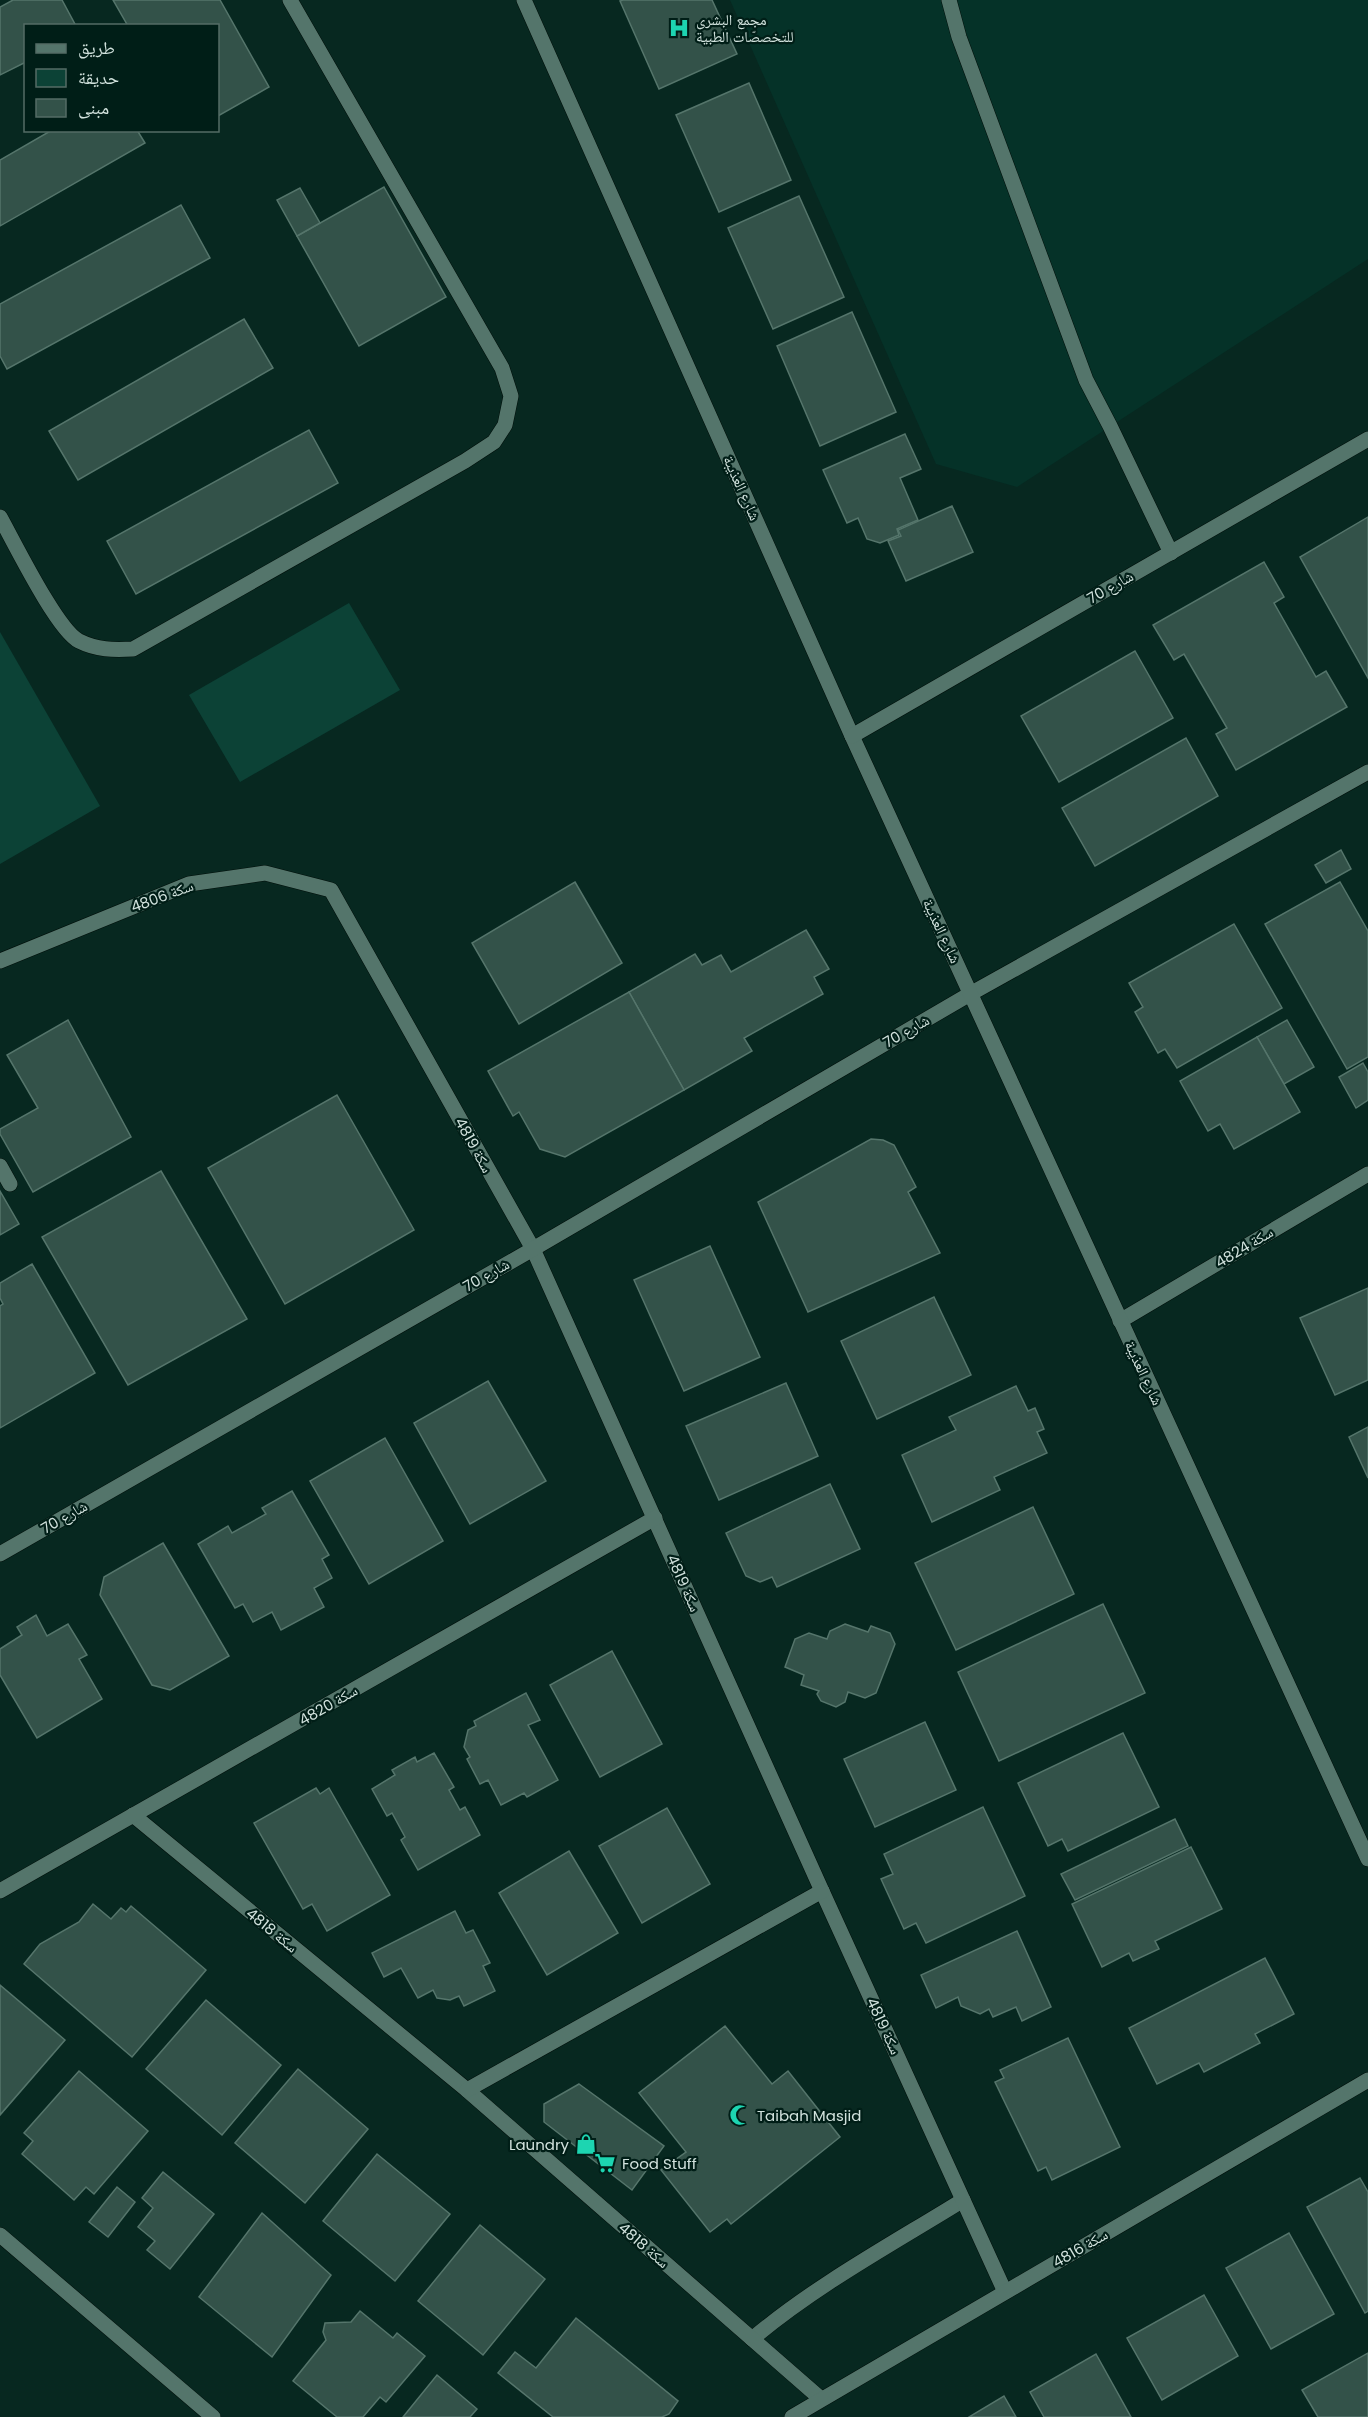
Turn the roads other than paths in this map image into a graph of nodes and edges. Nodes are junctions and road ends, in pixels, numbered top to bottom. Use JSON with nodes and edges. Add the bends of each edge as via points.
{"nodes":[{"id":1,"x":290,"y":0,"type":"edge"},
{"id":2,"x":524,"y":0,"type":"edge"},
{"id":3,"x":949,"y":0,"type":"edge"},
{"id":4,"x":1368,"y":439,"type":"edge"},
{"id":5,"x":0,"y":517,"type":"edge"},
{"id":6,"x":1170,"y":553,"type":"junction"},
{"id":7,"x":852,"y":736,"type":"junction"},
{"id":8,"x":1368,"y":772,"type":"edge"},
{"id":9,"x":331,"y":890,"type":"joint"},
{"id":10,"x":0,"y":961,"type":"edge"},
{"id":11,"x":970,"y":994,"type":"junction"},
{"id":12,"x":0,"y":1166,"type":"edge"},
{"id":13,"x":1368,"y":1174,"type":"edge"},
{"id":14,"x":10,"y":1184,"type":"dead end"},
{"id":15,"x":532,"y":1249,"type":"junction"},
{"id":16,"x":1120,"y":1321,"type":"junction"},
{"id":17,"x":656,"y":1518,"type":"junction"},
{"id":18,"x":0,"y":1554,"type":"edge"},
{"id":19,"x":133,"y":1815,"type":"junction"},
{"id":20,"x":1368,"y":1859,"type":"edge"},
{"id":21,"x":0,"y":1891,"type":"edge"},
{"id":22,"x":822,"y":1892,"type":"junction"},
{"id":23,"x":1368,"y":2080,"type":"edge"},
{"id":24,"x":467,"y":2090,"type":"junction"},
{"id":25,"x":963,"y":2200,"type":"junction"},
{"id":26,"x":0,"y":2235,"type":"edge"},
{"id":27,"x":1005,"y":2292,"type":"junction"},
{"id":28,"x":752,"y":2339,"type":"junction"},
{"id":29,"x":822,"y":2399,"type":"junction"},
{"id":30,"x":213,"y":2417,"type":"edge"},
{"id":31,"x":792,"y":2417,"type":"edge"}],
"edges":[{"from":1,"to":5,"type":"street","via":[[502,368],[511,396],[505,425],[494,442],[465,461],[133,650],[105,650],[77,640],[50,606]]},
{"from":2,"to":7,"type":"street","name":"شارع العذيبة"},
{"from":3,"to":6,"type":"street","via":[[959,37],[1086,381]]},
{"from":4,"to":6,"type":"street","name":"شارع 70"},
{"from":6,"to":7,"type":"street","name":"شارع 70"},
{"from":7,"to":11,"type":"street","name":"شارع العذيبة"},
{"from":8,"to":11,"type":"street","name":"شارع 70"},
{"from":9,"to":10,"type":"street","name":"سكة 4806","via":[[265,873],[189,884]]},
{"from":9,"to":15,"type":"street","name":"سكة 4819"},
{"from":11,"to":15,"type":"street","name":"شارع 70"},
{"from":11,"to":16,"type":"street","name":"شارع العذيبة"},
{"from":12,"to":14,"type":"street"},
{"from":13,"to":16,"type":"street","name":"سكة 4824"},
{"from":15,"to":17,"type":"street","name":"سكة 4819"},
{"from":15,"to":18,"type":"street","name":"شارع 70"},
{"from":16,"to":20,"type":"street","name":"شارع العذيبة"},
{"from":17,"to":19,"type":"street","name":"سكة 4820"},
{"from":17,"to":22,"type":"street","name":"سكة 4819"},
{"from":19,"to":21,"type":"street","name":"سكة 4820"},
{"from":19,"to":24,"type":"street","name":"سكة 4818"},
{"from":22,"to":24,"type":"street"},
{"from":22,"to":25,"type":"street","name":"سكة 4819"},
{"from":23,"to":27,"type":"street","name":"سكة 4816"},
{"from":24,"to":28,"type":"street","name":"سكة 4818"},
{"from":25,"to":27,"type":"street","name":"سكة 4819"},
{"from":25,"to":28,"type":"street","via":[[806,2299]]},
{"from":26,"to":30,"type":"street"},
{"from":27,"to":29,"type":"street","name":"سكة 4816"},
{"from":28,"to":29,"type":"street","name":"سكة 4818"},
{"from":29,"to":31,"type":"street","name":"سكة 4816"}]}
